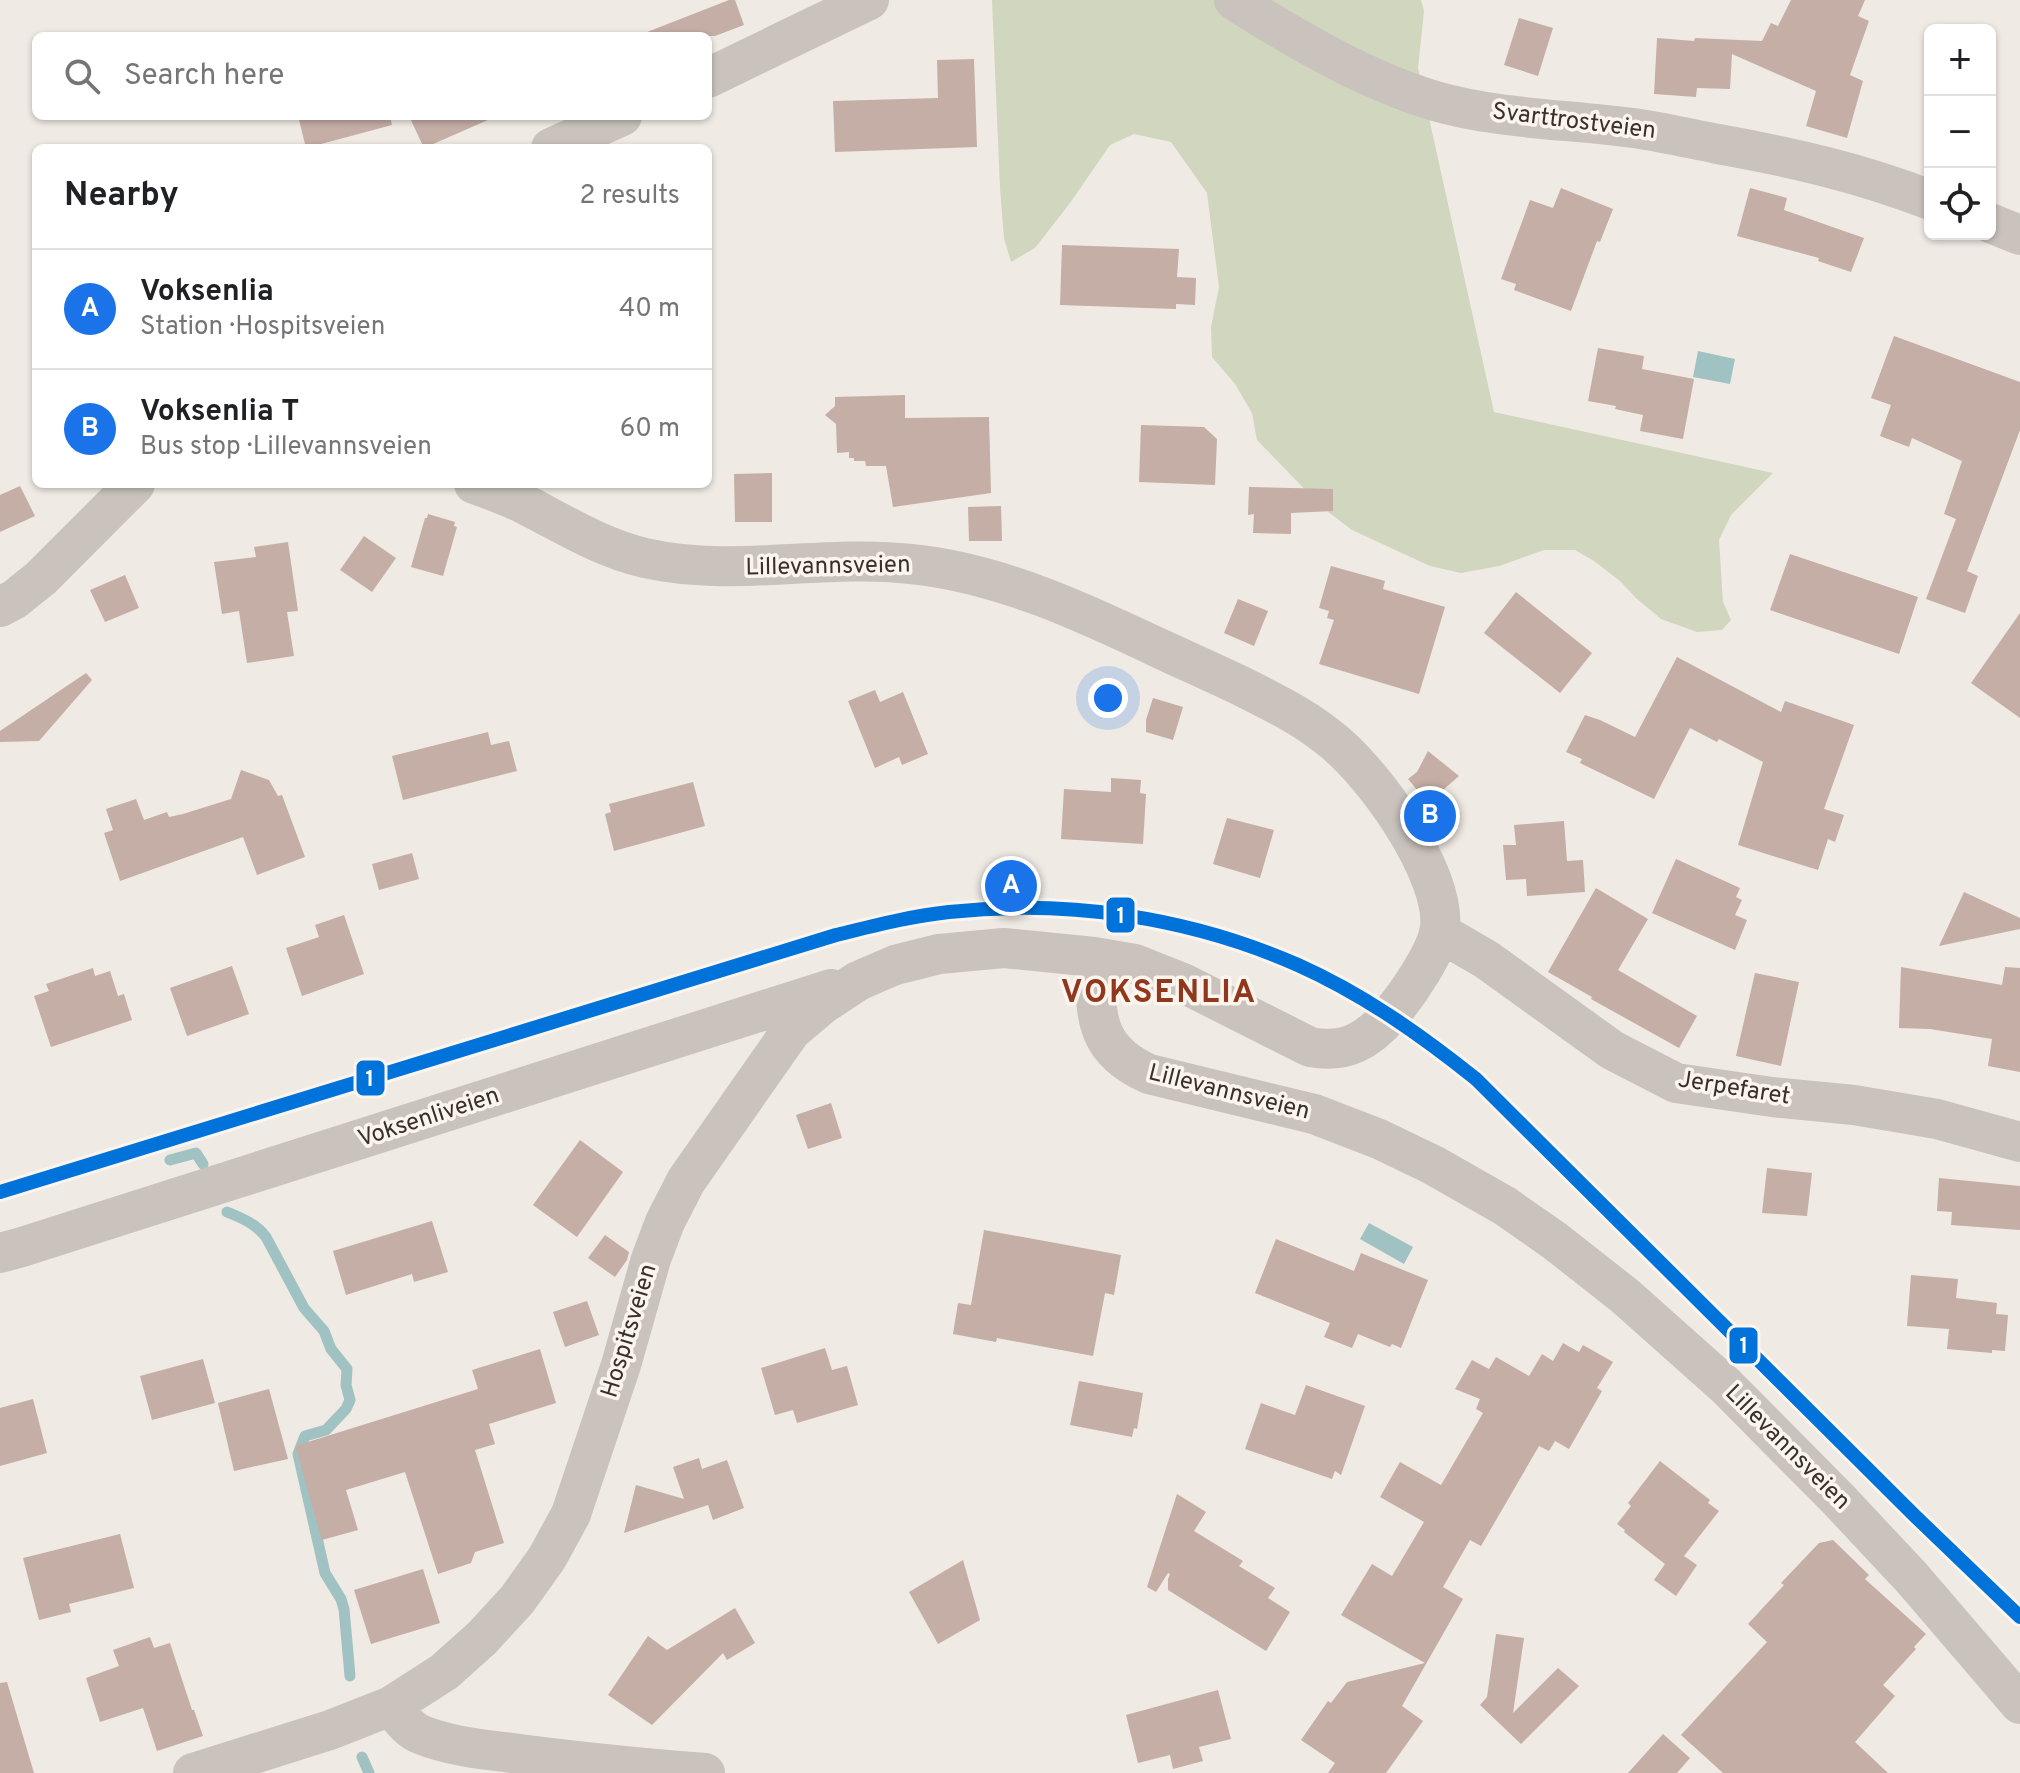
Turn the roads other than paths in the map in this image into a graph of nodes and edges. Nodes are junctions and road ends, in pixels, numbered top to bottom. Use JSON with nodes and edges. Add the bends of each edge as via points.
{"nodes":[{"id":1,"x":869,"y":0,"type":"edge"},
{"id":2,"x":1234,"y":0,"type":"edge"},
{"id":3,"x":712,"y":76,"type":"edge"},
{"id":4,"x":613,"y":120,"type":"edge"},
{"id":5,"x":560,"y":144,"type":"edge"},
{"id":6,"x":1924,"y":198,"type":"edge"},
{"id":7,"x":1996,"y":225,"type":"edge"},
{"id":8,"x":2020,"y":235,"type":"edge"},
{"id":9,"x":131,"y":488,"type":"edge"},
{"id":10,"x":484,"y":488,"type":"edge"},
{"id":11,"x":0,"y":607,"type":"edge"},
{"id":12,"x":1439,"y":932,"type":"junction"},
{"id":13,"x":1094,"y":957,"type":"junction"},
{"id":14,"x":858,"y":981,"type":"junction"},
{"id":15,"x":2020,"y":1142,"type":"edge"},
{"id":16,"x":0,"y":1253,"type":"edge"},
{"id":17,"x":2020,"y":1704,"type":"edge"},
{"id":18,"x":391,"y":1706,"type":"junction"},
{"id":19,"x":193,"y":1773,"type":"edge"},
{"id":20,"x":705,"y":1773,"type":"edge"}],
"edges":[{"from":1,"to":3,"type":"street"},
{"from":2,"to":6,"type":"street","name":"Svarttrostveien","via":[[1350,67],[1438,101],[1507,115],[1640,129],[1792,158]]},
{"from":4,"to":5,"type":"street"},
{"from":7,"to":8,"type":"street"},
{"from":9,"to":11,"type":"street","via":[[41,578]]},
{"from":10,"to":12,"type":"street","name":"Lillevannsveien","via":[[642,558],[739,568],[910,564],[1024,590],[1101,620],[1241,686],[1330,738],[1370,779],[1410,838],[1433,885]]},
{"from":12,"to":13,"type":"street","via":[[1382,1025],[1359,1042],[1323,1050],[1183,983],[1135,964]]},
{"from":12,"to":15,"type":"street","name":"Jerpefaret","via":[[1612,1050],[1676,1083],[1923,1116]]},
{"from":13,"to":14,"type":"street","name":"Hospitsveien","via":[[1004,948],[939,954]]},
{"from":13,"to":17,"type":"street","name":"Lillevannsveien","via":[[1101,1027],[1117,1055],[1131,1066],[1314,1114],[1379,1139],[1505,1206],[1625,1296],[1726,1386],[1838,1499]]},
{"from":14,"to":16,"type":"street","name":"Voksenliveien"},
{"from":14,"to":18,"type":"street","name":"Hospitsveien","via":[[791,1031],[686,1181],[651,1259],[571,1514],[547,1558],[482,1638],[444,1672]]},
{"from":18,"to":19,"type":"street","name":"Hospitsveien"},
{"from":18,"to":20,"type":"street","via":[[420,1734],[445,1742]]}]}
